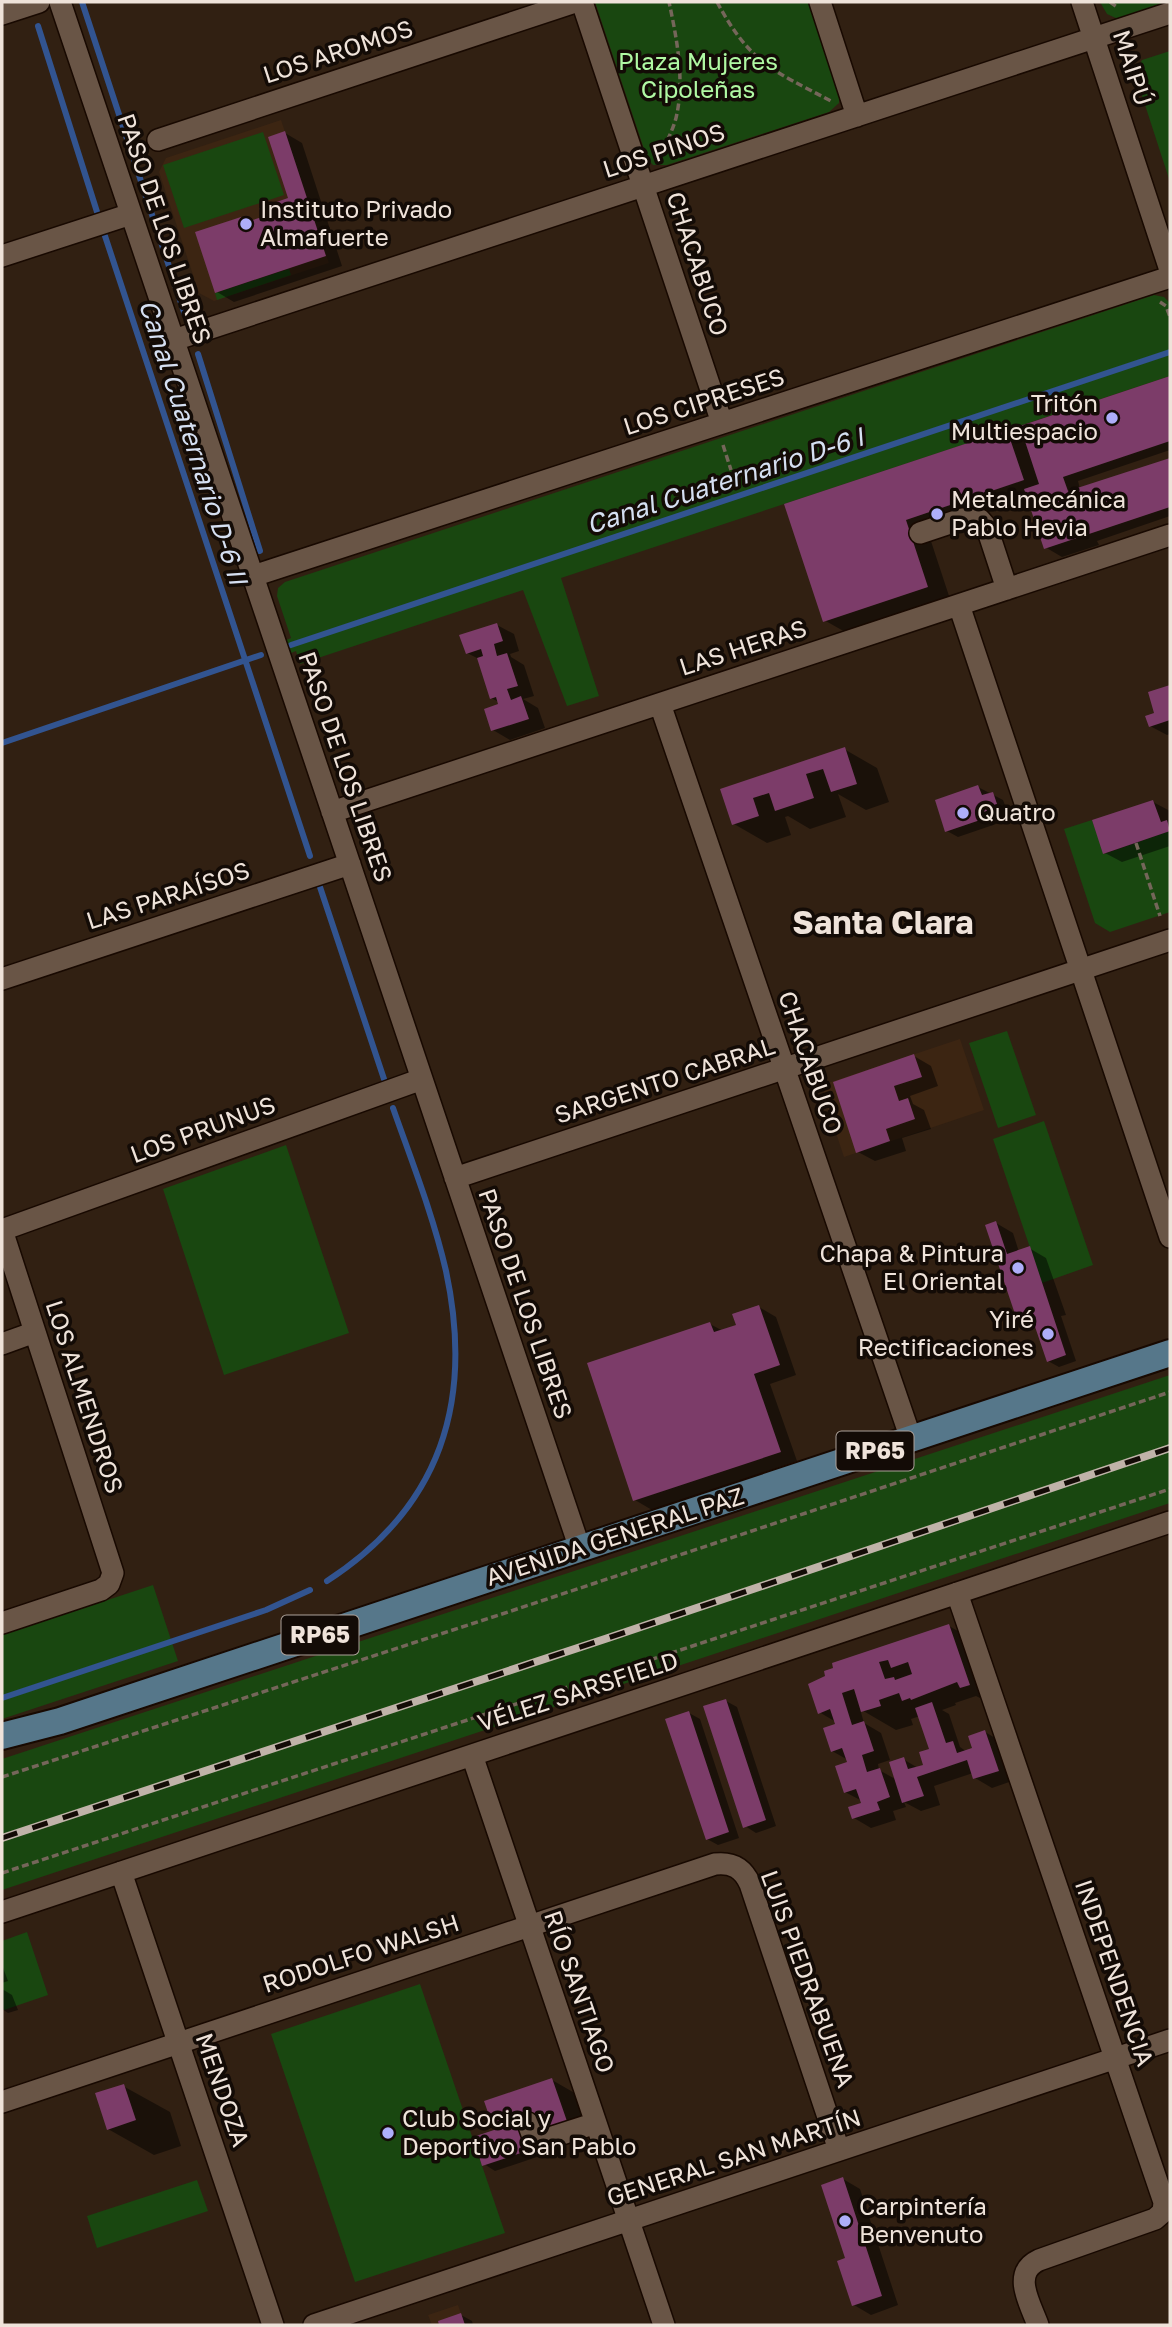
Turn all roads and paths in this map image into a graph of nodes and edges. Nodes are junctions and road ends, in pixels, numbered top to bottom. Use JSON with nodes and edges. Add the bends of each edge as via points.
{"nodes":[{"id":1,"x":39,"y":2,"type":"edge"},
{"id":2,"x":60,"y":2,"type":"edge"},
{"id":3,"x":575,"y":2,"type":"edge"},
{"id":4,"x":582,"y":2,"type":"edge"},
{"id":5,"x":669,"y":2,"type":"edge"},
{"id":6,"x":717,"y":2,"type":"edge"},
{"id":7,"x":820,"y":2,"type":"edge"},
{"id":8,"x":1082,"y":2,"type":"edge"},
{"id":9,"x":1170,"y":13,"type":"edge"},
{"id":10,"x":2,"y":14,"type":"edge"},
{"id":11,"x":1094,"y":38,"type":"junction"},
{"id":12,"x":825,"y":106,"type":"dead end"},
{"id":13,"x":857,"y":116,"type":"junction"},
{"id":14,"x":158,"y":140,"type":"dead end"},
{"id":15,"x":653,"y":155,"type":"dead end"},
{"id":16,"x":658,"y":160,"type":"junction"},
{"id":17,"x":664,"y":160,"type":"dead end"},
{"id":18,"x":643,"y":186,"type":"junction"},
{"id":19,"x":131,"y":214,"type":"junction"},
{"id":20,"x":2,"y":256,"type":"edge"},
{"id":21,"x":1170,"y":270,"type":"edge"},
{"id":22,"x":1170,"y":277,"type":"edge"},
{"id":23,"x":174,"y":340,"type":"junction"},
{"id":24,"x":722,"y":433,"type":"junction"},
{"id":25,"x":732,"y":470,"type":"dead end"},
{"id":26,"x":920,"y":533,"type":"dead end"},
{"id":27,"x":1170,"y":535,"type":"edge"},
{"id":28,"x":253,"y":576,"type":"junction"},
{"id":29,"x":1007,"y":589,"type":"junction"},
{"id":30,"x":959,"y":605,"type":"junction"},
{"id":31,"x":660,"y":704,"type":"junction"},
{"id":32,"x":332,"y":812,"type":"junction"},
{"id":33,"x":1136,"y":843,"type":"dead end"},
{"id":34,"x":350,"y":864,"type":"junction"},
{"id":35,"x":1160,"y":916,"type":"dead end"},
{"id":36,"x":1170,"y":940,"type":"edge"},
{"id":37,"x":1081,"y":970,"type":"junction"},
{"id":38,"x":2,"y":979,"type":"edge"},
{"id":39,"x":785,"y":1069,"type":"junction"},
{"id":40,"x":422,"y":1079,"type":"junction"},
{"id":41,"x":455,"y":1178,"type":"junction"},
{"id":42,"x":2,"y":1230,"type":"edge"},
{"id":43,"x":1170,"y":1237,"type":"edge"},
{"id":44,"x":35,"y":1332,"type":"junction"},
{"id":45,"x":2,"y":1344,"type":"edge"},
{"id":46,"x":1170,"y":1353,"type":"edge"},
{"id":47,"x":1170,"y":1392,"type":"edge"},
{"id":48,"x":911,"y":1439,"type":"junction"},
{"id":49,"x":1170,"y":1489,"type":"edge"},
{"id":50,"x":1170,"y":1522,"type":"edge"},
{"id":51,"x":580,"y":1549,"type":"junction"},
{"id":52,"x":957,"y":1593,"type":"junction"},
{"id":53,"x":2,"y":1623,"type":"edge"},
{"id":54,"x":60,"y":1721,"type":"junction"},
{"id":55,"x":2,"y":1736,"type":"edge"},
{"id":56,"x":2,"y":1746,"type":"edge"},
{"id":57,"x":472,"y":1755,"type":"junction"},
{"id":58,"x":2,"y":1777,"type":"edge"},
{"id":59,"x":737,"y":1866,"type":"joint"},
{"id":60,"x":121,"y":1872,"type":"junction"},
{"id":61,"x":2,"y":1873,"type":"edge"},
{"id":62,"x":2,"y":1912,"type":"edge"},
{"id":63,"x":530,"y":1926,"type":"junction"},
{"id":64,"x":1170,"y":2040,"type":"edge"},
{"id":65,"x":178,"y":2043,"type":"junction"},
{"id":66,"x":1115,"y":2059,"type":"junction"},
{"id":67,"x":2,"y":2102,"type":"edge"},
{"id":68,"x":528,"y":2123,"type":"dead end"},
{"id":69,"x":596,"y":2123,"type":"junction"},
{"id":70,"x":839,"y":2150,"type":"junction"},
{"id":71,"x":629,"y":2221,"type":"junction"},
{"id":72,"x":273,"y":2325,"type":"edge"},
{"id":73,"x":314,"y":2325,"type":"edge"},
{"id":74,"x":664,"y":2325,"type":"edge"},
{"id":75,"x":1038,"y":2325,"type":"edge"}],
"edges":[{"from":1,"to":10,"type":"street"},
{"from":2,"to":19,"type":"street","name":"PASO DE LOS LIBRES"},
{"from":3,"to":14,"type":"street","name":"LOS AROMOS"},
{"from":4,"to":18,"type":"street","name":"CHACABUCO"},
{"from":5,"to":16,"type":"path","via":[[678,48],[679,101]]},
{"from":6,"to":12,"type":"path","via":[[734,32],[761,62],[832,98]]},
{"from":7,"to":13,"type":"street"},
{"from":8,"to":11,"type":"street","name":"MAIPÚ"},
{"from":9,"to":11,"type":"street","name":"LOS PINOS"},
{"from":11,"to":13,"type":"street","name":"LOS PINOS"},
{"from":11,"to":21,"type":"street","name":"MAIPÚ"},
{"from":13,"to":18,"type":"street","name":"LOS PINOS"},
{"from":15,"to":16,"type":"path"},
{"from":16,"to":17,"type":"path"},
{"from":18,"to":23,"type":"street","name":"LOS PINOS"},
{"from":18,"to":24,"type":"street","name":"CHACABUCO"},
{"from":19,"to":20,"type":"street"},
{"from":19,"to":23,"type":"street","name":"PASO DE LOS LIBRES"},
{"from":22,"to":24,"type":"street","name":"LOS CIPRESES"},
{"from":23,"to":28,"type":"street","name":"PASO DE LOS LIBRES"},
{"from":24,"to":25,"type":"path"},
{"from":24,"to":28,"type":"street","name":"LOS CIPRESES"},
{"from":26,"to":29,"type":"street","via":[[962,519],[980,520],[987,528]]},
{"from":27,"to":29,"type":"street","name":"LAS HERAS"},
{"from":28,"to":32,"type":"street","name":"PASO DE LOS LIBRES"},
{"from":29,"to":30,"type":"street","name":"LAS HERAS"},
{"from":30,"to":31,"type":"street","name":"LAS HERAS"},
{"from":30,"to":37,"type":"street"},
{"from":31,"to":32,"type":"street","name":"LAS HERAS"},
{"from":31,"to":39,"type":"street","name":"CHACABUCO"},
{"from":32,"to":34,"type":"street","name":"PASO DE LOS LIBRES"},
{"from":33,"to":35,"type":"path"},
{"from":34,"to":38,"type":"street","name":"LAS PARAÍSOS"},
{"from":34,"to":40,"type":"street","name":"PASO DE LOS LIBRES"},
{"from":36,"to":37,"type":"street","name":"SARGENTO CABRAL"},
{"from":37,"to":39,"type":"street","name":"SARGENTO CABRAL"},
{"from":37,"to":43,"type":"street"},
{"from":39,"to":41,"type":"street","name":"SARGENTO CABRAL"},
{"from":39,"to":48,"type":"street","name":"CHACABUCO"},
{"from":40,"to":41,"type":"street","name":"PASO DE LOS LIBRES"},
{"from":40,"to":42,"type":"street","name":"LOS PRUNUS"},
{"from":41,"to":51,"type":"street","name":"PASO DE LOS LIBRES"},
{"from":42,"to":44,"type":"street","name":"LOS ALMENDROS"},
{"from":44,"to":45,"type":"street"},
{"from":44,"to":53,"type":"street","name":"LOS ALMENDROS","via":[[112,1565],[111,1581],[97,1592]]},
{"from":46,"to":48,"type":"main road","name":"AVENIDA GENERAL PAZ","number":"RP65"},
{"from":47,"to":58,"type":"path"},
{"from":48,"to":51,"type":"main road","name":"AVENIDA GENERAL PAZ","number":"RP65"},
{"from":49,"to":61,"type":"path"},
{"from":50,"to":52,"type":"street","name":"VÉLEZ SARSFIELD"},
{"from":51,"to":54,"type":"main road","name":"AVENIDA GENERAL PAZ","number":"RP65"},
{"from":52,"to":57,"type":"street","name":"VÉLEZ SARSFIELD"},
{"from":52,"to":66,"type":"street","name":"INDEPENDENCIA"},
{"from":54,"to":55,"type":"main road","name":"AVENIDA GENERAL PAZ","number":"RP65"},
{"from":54,"to":56,"type":"main road","name":"AVENIDA GENERAL PAZ","number":"RP65"},
{"from":57,"to":60,"type":"street","name":"VÉLEZ SARSFIELD"},
{"from":57,"to":63,"type":"street","name":"RÍO SANTIAGO"},
{"from":59,"to":63,"type":"street","name":"RODOLFO WALSH","via":[[715,1864]]},
{"from":59,"to":70,"type":"street","name":"LUIS PIEDRABUENA","via":[[750,1884]]},
{"from":60,"to":62,"type":"street","name":"VÉLEZ SARSFIELD"},
{"from":60,"to":65,"type":"street","name":"MENDOZA"},
{"from":63,"to":65,"type":"street","name":"RODOLFO WALSH"},
{"from":63,"to":69,"type":"street","name":"RÍO SANTIAGO"},
{"from":64,"to":66,"type":"street","name":"GENERAL SAN MARTÍN"},
{"from":65,"to":67,"type":"street","name":"RODOLFO WALSH"},
{"from":65,"to":72,"type":"street","name":"MENDOZA"},
{"from":66,"to":70,"type":"street","name":"GENERAL SAN MARTÍN"},
{"from":66,"to":75,"type":"street","name":"INDEPENDENCIA","via":[[1164,2209],[1156,2219],[1028,2267],[1024,2282]]},
{"from":68,"to":69,"type":"street","via":[[537,2142]]},
{"from":69,"to":71,"type":"street","name":"RÍO SANTIAGO"},
{"from":70,"to":71,"type":"street","name":"GENERAL SAN MARTÍN"},
{"from":71,"to":73,"type":"street","name":"GENERAL SAN MARTÍN"},
{"from":71,"to":74,"type":"street","name":"RÍO SANTIAGO"}]}
